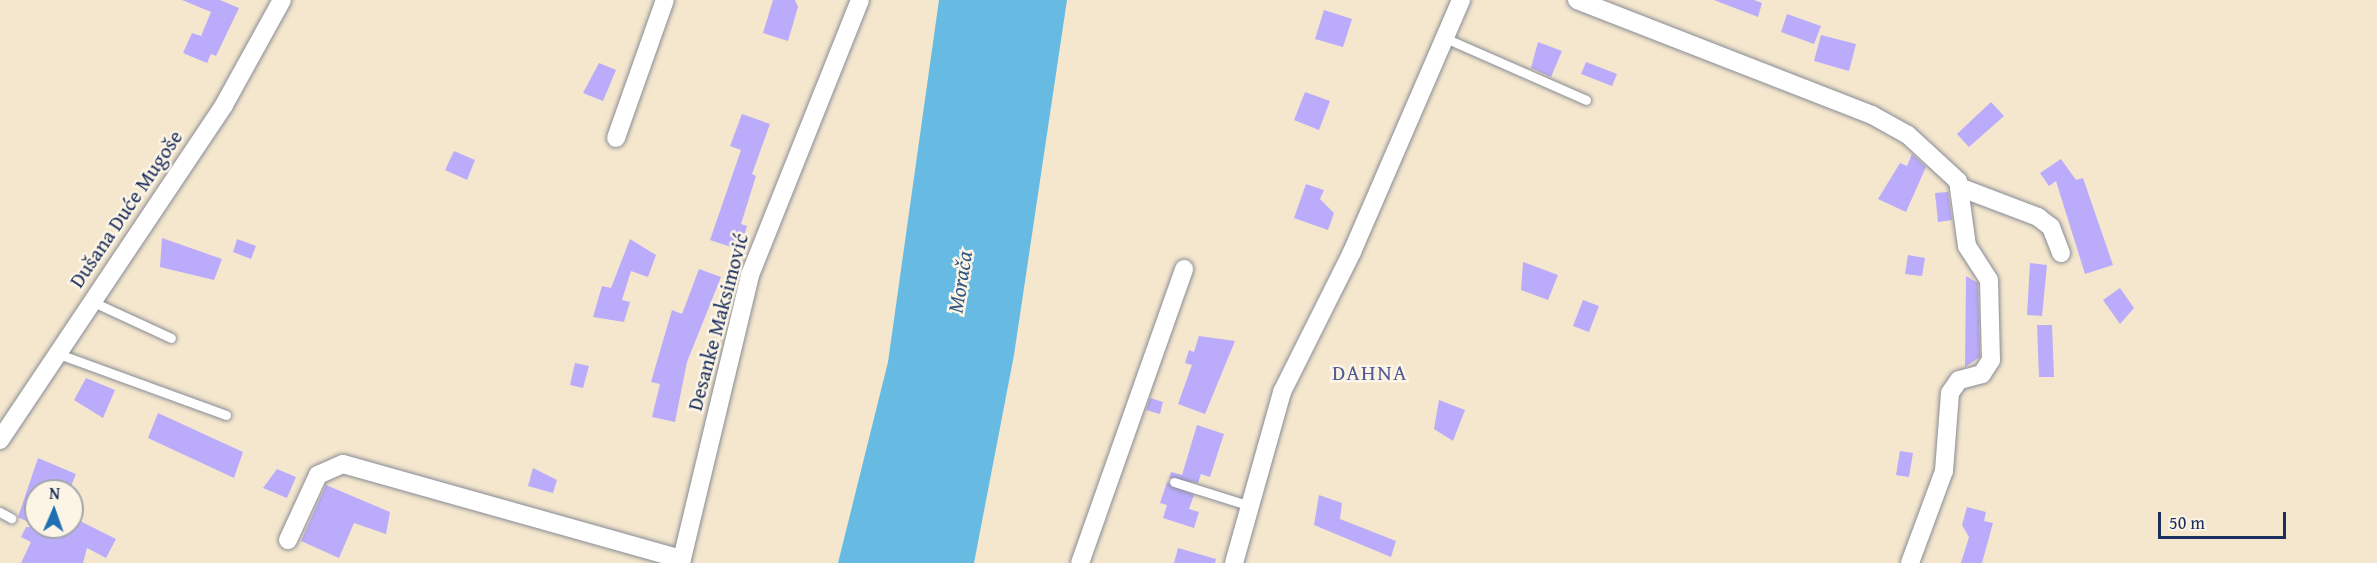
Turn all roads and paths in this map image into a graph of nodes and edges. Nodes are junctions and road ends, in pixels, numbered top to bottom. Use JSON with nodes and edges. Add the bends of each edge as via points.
{"nodes":[{"id":1,"x":282,"y":0,"type":"edge"},
{"id":2,"x":665,"y":0,"type":"edge"},
{"id":3,"x":860,"y":0,"type":"edge"},
{"id":4,"x":1461,"y":0,"type":"edge"},
{"id":5,"x":1577,"y":0,"type":"edge"},
{"id":6,"x":1445,"y":38,"type":"junction"},
{"id":7,"x":1586,"y":100,"type":"dead end"},
{"id":8,"x":616,"y":138,"type":"dead end"},
{"id":9,"x":1959,"y":186,"type":"junction"},
{"id":10,"x":2061,"y":253,"type":"dead end"},
{"id":11,"x":1184,"y":269,"type":"dead end"},
{"id":12,"x":91,"y":301,"type":"junction"},
{"id":13,"x":171,"y":338,"type":"dead end"},
{"id":14,"x":56,"y":353,"type":"junction"},
{"id":15,"x":226,"y":415,"type":"dead end"},
{"id":16,"x":0,"y":440,"type":"edge"},
{"id":17,"x":1174,"y":482,"type":"dead end"},
{"id":18,"x":1250,"y":506,"type":"junction"},
{"id":19,"x":0,"y":512,"type":"edge"},
{"id":20,"x":11,"y":518,"type":"dead end"},
{"id":21,"x":288,"y":540,"type":"dead end"},
{"id":22,"x":681,"y":561,"type":"edge"},
{"id":23,"x":1080,"y":563,"type":"edge"},
{"id":24,"x":1234,"y":563,"type":"edge"},
{"id":25,"x":1910,"y":563,"type":"edge"}],
"edges":[{"from":1,"to":12,"type":"street","name":"Dušana Duće Mugoše","via":[[224,105]]},
{"from":2,"to":8,"type":"street"},
{"from":3,"to":22,"type":"street","name":"Desanke Maksimović","via":[[750,275]]},
{"from":4,"to":6,"type":"street"},
{"from":5,"to":9,"type":"street","via":[[1872,115],[1935,156]]},
{"from":6,"to":7,"type":"lane"},
{"from":6,"to":18,"type":"street","via":[[1352,252],[1282,392]]},
{"from":9,"to":10,"type":"street","via":[[2038,217],[2050,228]]},
{"from":9,"to":25,"type":"street","via":[[1967,246],[1989,280],[1991,360],[1982,375],[1959,380],[1950,393],[1944,471]]},
{"from":11,"to":23,"type":"street"},
{"from":12,"to":13,"type":"lane"},
{"from":12,"to":14,"type":"street","name":"Dušana Duće Mugoše"},
{"from":14,"to":15,"type":"lane"},
{"from":14,"to":16,"type":"street","name":"Dušana Duće Mugoše"},
{"from":17,"to":18,"type":"lane"},
{"from":18,"to":24,"type":"street"},
{"from":19,"to":20,"type":"lane"},
{"from":21,"to":22,"type":"street","via":[[318,475],[343,464]]}]}
